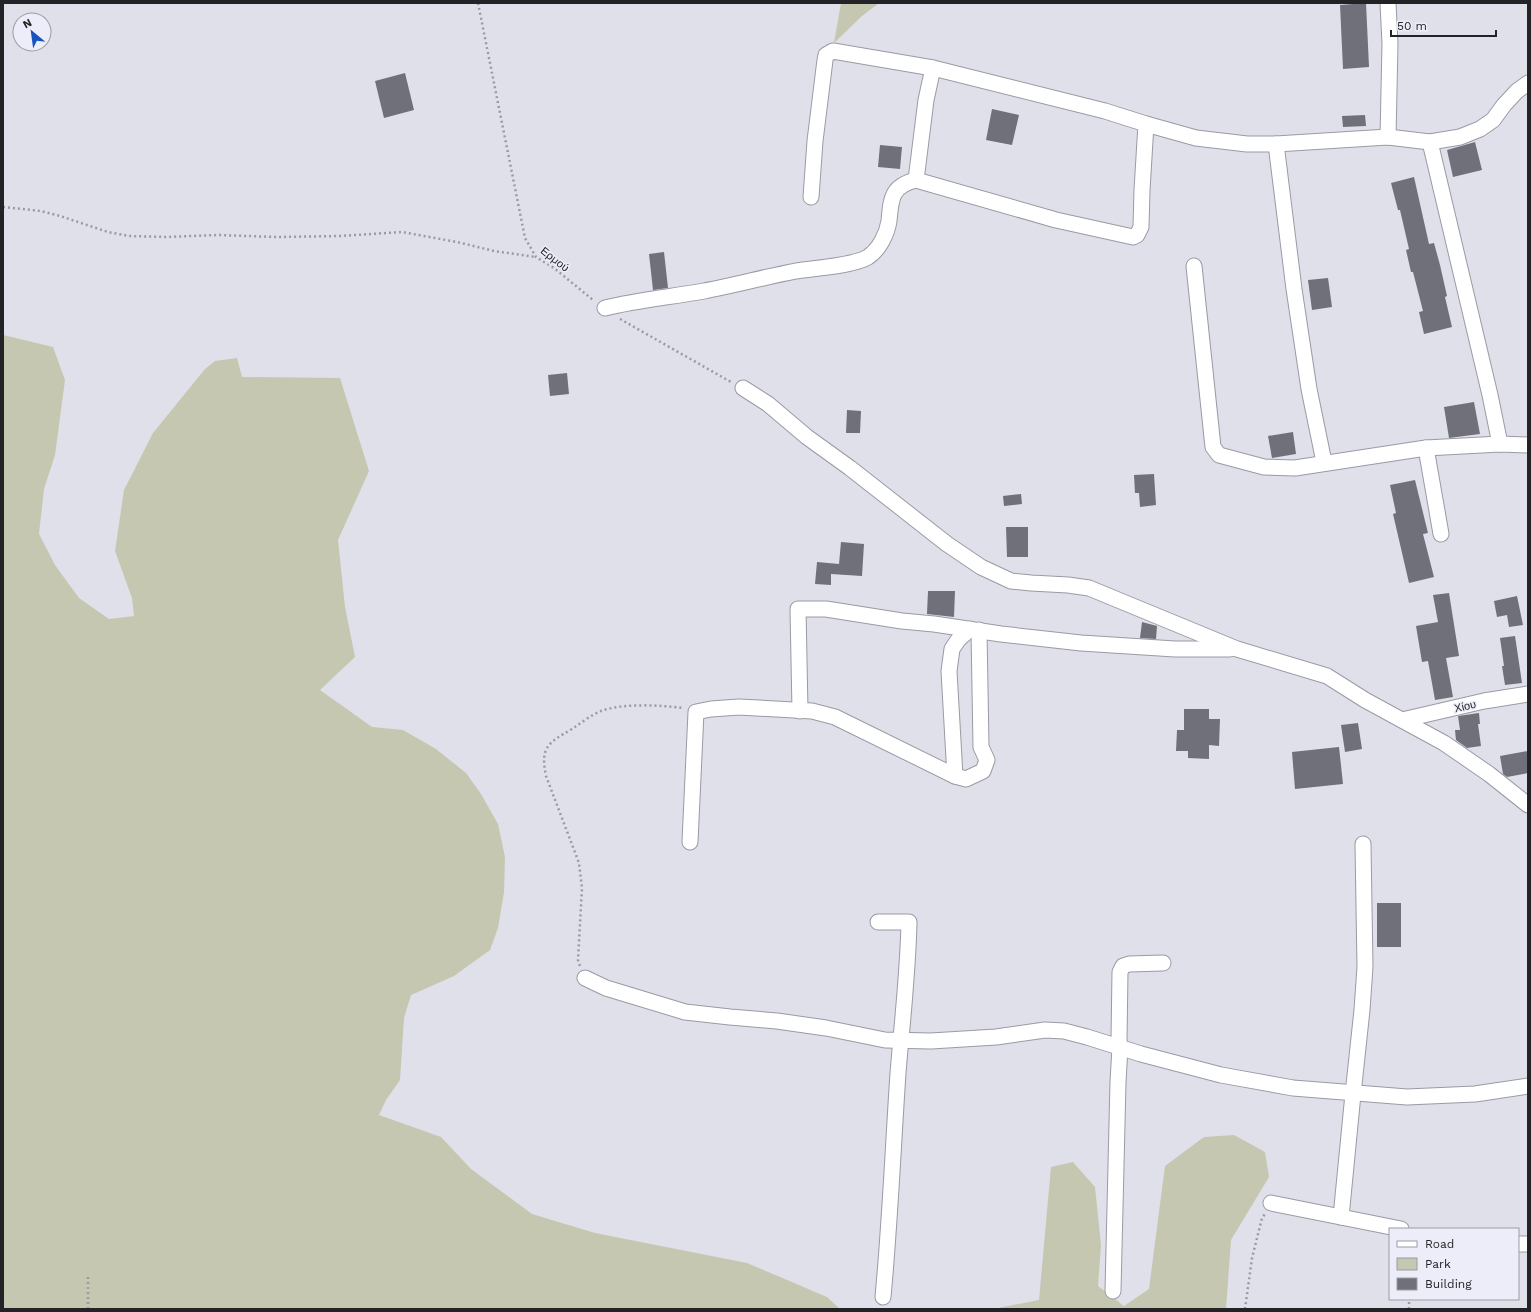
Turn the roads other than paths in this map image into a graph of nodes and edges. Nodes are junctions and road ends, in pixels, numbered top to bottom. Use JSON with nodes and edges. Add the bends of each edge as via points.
{"nodes":[{"id":1,"x":1388,"y":3,"type":"edge"},
{"id":2,"x":933,"y":68,"type":"junction"},
{"id":3,"x":1528,"y":83,"type":"edge"},
{"id":4,"x":1146,"y":124,"type":"junction"},
{"id":5,"x":1388,"y":137,"type":"junction"},
{"id":6,"x":1430,"y":142,"type":"junction"},
{"id":7,"x":1276,"y":144,"type":"junction"},
{"id":8,"x":916,"y":180,"type":"junction"},
{"id":9,"x":810,"y":197,"type":"dead end"},
{"id":10,"x":1194,"y":266,"type":"dead end"},
{"id":11,"x":604,"y":308,"type":"road end"},
{"id":12,"x":743,"y":388,"type":"road end"},
{"id":13,"x":1500,"y":444,"type":"junction"},
{"id":14,"x":1528,"y":445,"type":"edge"},
{"id":15,"x":1426,"y":448,"type":"junction"},
{"id":16,"x":1324,"y":462,"type":"junction"},
{"id":17,"x":1441,"y":534,"type":"dead end"},
{"id":18,"x":975,"y":630,"type":"junction"},
{"id":19,"x":1237,"y":649,"type":"junction"},
{"id":20,"x":1528,"y":694,"type":"edge"},
{"id":21,"x":800,"y":711,"type":"junction"},
{"id":22,"x":1402,"y":720,"type":"junction"},
{"id":23,"x":955,"y":776,"type":"junction"},
{"id":24,"x":1528,"y":805,"type":"edge"},
{"id":25,"x":690,"y":842,"type":"dead end"},
{"id":26,"x":1363,"y":844,"type":"dead end"},
{"id":27,"x":878,"y":922,"type":"dead end"},
{"id":28,"x":1163,"y":963,"type":"dead end"},
{"id":29,"x":585,"y":978,"type":"road end"},
{"id":30,"x":901,"y":1040,"type":"junction"},
{"id":31,"x":1120,"y":1047,"type":"junction"},
{"id":32,"x":1528,"y":1086,"type":"edge"},
{"id":33,"x":1352,"y":1094,"type":"junction"},
{"id":34,"x":1271,"y":1203,"type":"road end"},
{"id":35,"x":1341,"y":1217,"type":"junction"},
{"id":36,"x":1396,"y":1228,"type":"edge"},
{"id":37,"x":1113,"y":1291,"type":"dead end"},
{"id":38,"x":883,"y":1297,"type":"dead end"}],
"edges":[{"from":1,"to":5,"type":"street"},
{"from":2,"to":4,"type":"street","via":[[1105,111]]},
{"from":2,"to":8,"type":"street","via":[[926,100]]},
{"from":2,"to":9,"type":"street","via":[[838,50],[829,52],[825,60]]},
{"from":3,"to":6,"type":"street","via":[[1517,91],[1493,120],[1480,129],[1460,137]]},
{"from":4,"to":7,"type":"street","via":[[1196,138],[1247,144]]},
{"from":4,"to":8,"type":"street","via":[[1142,227],[1138,235],[1133,237],[1056,220]]},
{"from":5,"to":6,"type":"street"},
{"from":5,"to":7,"type":"street"},
{"from":6,"to":13,"type":"street"},
{"from":7,"to":16,"type":"street","via":[[1309,389]]},
{"from":8,"to":11,"type":"street","via":[[906,182],[892,197],[884,237],[878,248],[868,257],[704,291]]},
{"from":10,"to":16,"type":"street","via":[[1214,451],[1222,457],[1264,467],[1295,468]]},
{"from":12,"to":19,"type":"street","via":[[768,404],[807,437],[981,567],[1011,581],[1089,588]]},
{"from":13,"to":14,"type":"street"},
{"from":13,"to":15,"type":"street"},
{"from":15,"to":16,"type":"street"},
{"from":15,"to":17,"type":"street"},
{"from":18,"to":19,"type":"street","via":[[1081,643],[1175,649]]},
{"from":18,"to":21,"type":"street","via":[[826,609],[798,609]]},
{"from":18,"to":23,"type":"street","via":[[958,640],[952,649],[949,671]]},
{"from":18,"to":23,"type":"street","via":[[981,748],[987,760],[983,771],[966,779]]},
{"from":19,"to":22,"type":"street","via":[[1327,676]]},
{"from":20,"to":22,"type":"street","name":"Χίου","via":[[1484,701]]},
{"from":21,"to":23,"type":"street","via":[[812,711],[835,717]]},
{"from":21,"to":25,"type":"street","via":[[739,707],[711,708],[696,712]]},
{"from":22,"to":24,"type":"street","via":[[1444,743]]},
{"from":26,"to":33,"type":"street","via":[[1365,967]]},
{"from":27,"to":30,"type":"street","via":[[909,922]]},
{"from":28,"to":31,"type":"street","via":[[1123,966],[1120,972]]},
{"from":29,"to":30,"type":"street","via":[[606,988],[684,1012],[777,1020],[885,1040]]},
{"from":30,"to":31,"type":"street","via":[[996,1037],[1045,1030],[1064,1031]]},
{"from":30,"to":38,"type":"street"},
{"from":31,"to":33,"type":"street","via":[[1221,1075],[1293,1088]]},
{"from":31,"to":37,"type":"street"},
{"from":32,"to":33,"type":"street","via":[[1475,1094],[1414,1097]]},
{"from":33,"to":35,"type":"street"},
{"from":34,"to":35,"type":"street"},
{"from":35,"to":36,"type":"street"}]}
